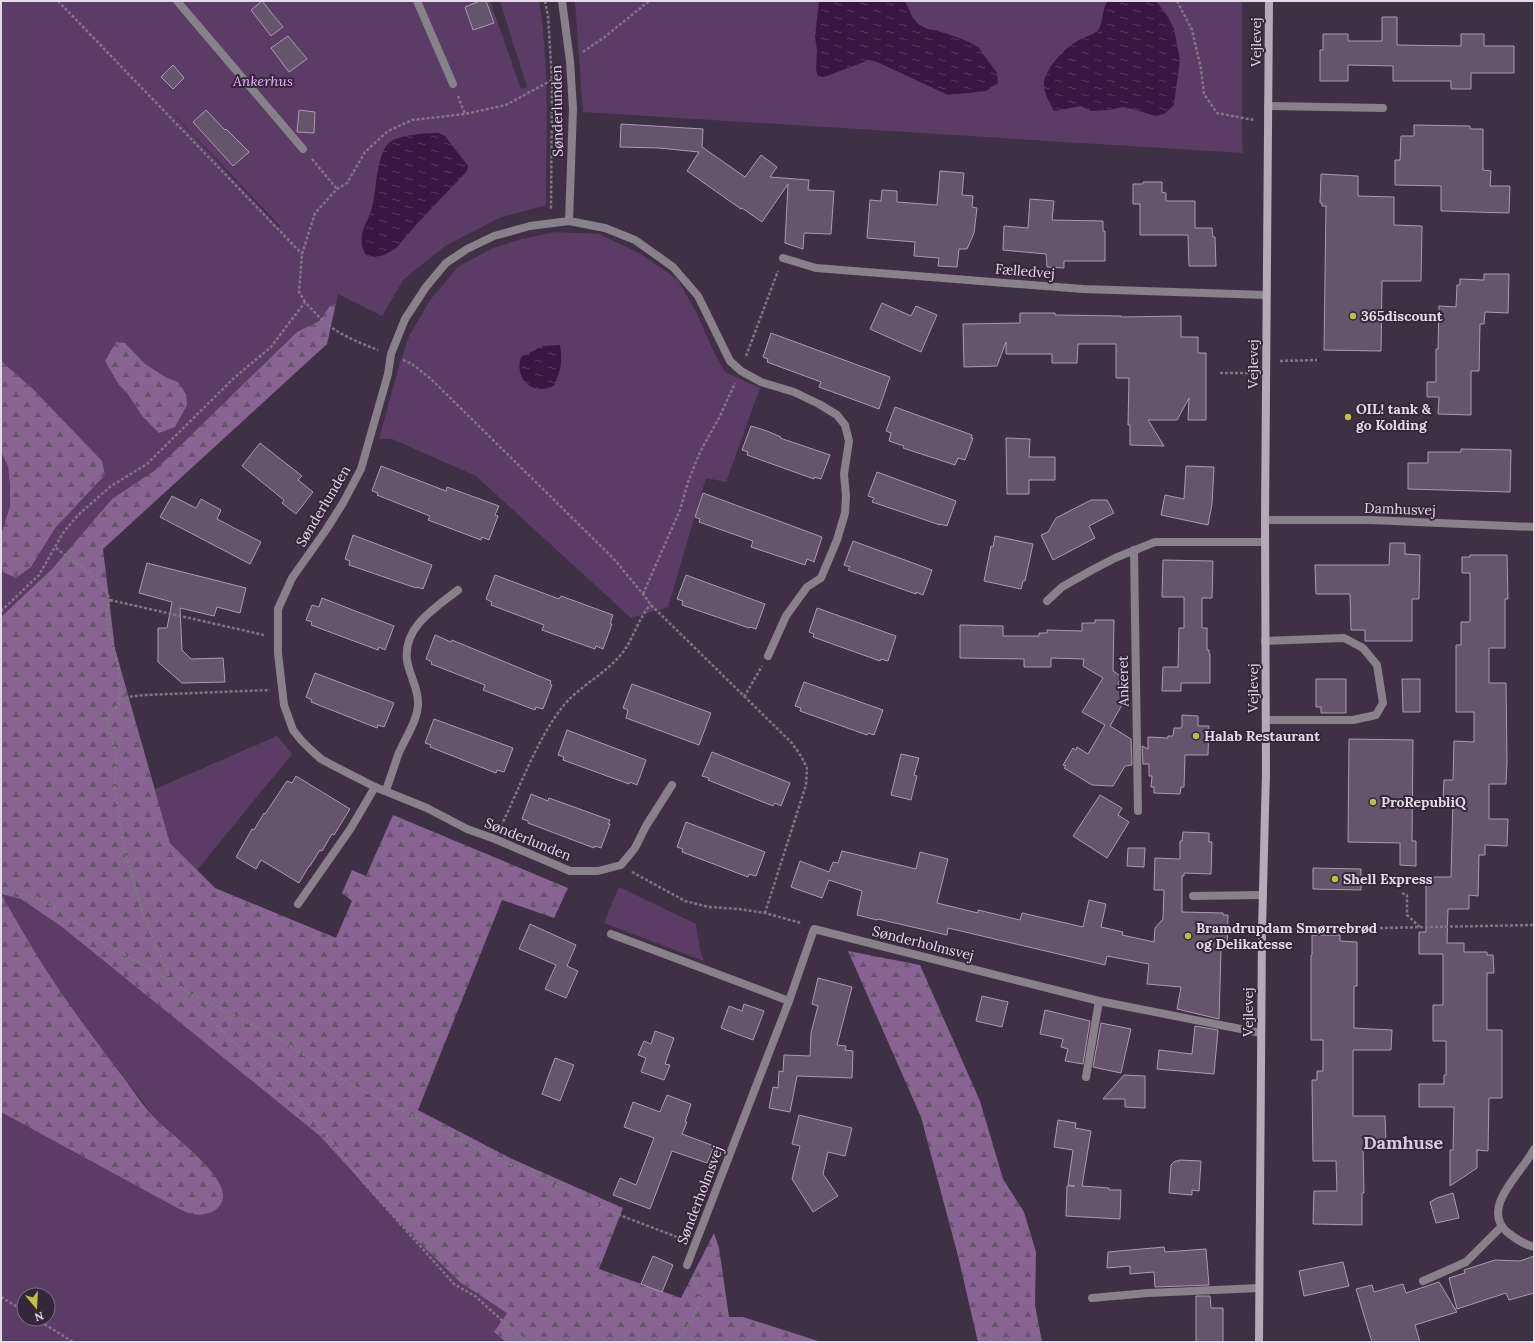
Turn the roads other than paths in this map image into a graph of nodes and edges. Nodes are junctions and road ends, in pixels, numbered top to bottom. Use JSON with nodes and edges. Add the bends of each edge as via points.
{"nodes":[{"id":1,"x":177,"y":1,"type":"edge"},
{"id":2,"x":417,"y":1,"type":"edge"},
{"id":3,"x":562,"y":1,"type":"edge"},
{"id":4,"x":1269,"y":1,"type":"edge"},
{"id":5,"x":454,"y":84,"type":"road end"},
{"id":6,"x":1268,"y":106,"type":"junction"},
{"id":7,"x":1383,"y":108,"type":"dead end"},
{"id":8,"x":303,"y":149,"type":"road end"},
{"id":9,"x":569,"y":221,"type":"junction"},
{"id":10,"x":783,"y":258,"type":"road end"},
{"id":11,"x":1266,"y":295,"type":"junction"},
{"id":12,"x":1265,"y":520,"type":"junction"},
{"id":13,"x":1534,"y":527,"type":"edge"},
{"id":14,"x":1265,"y":542,"type":"junction"},
{"id":15,"x":1134,"y":550,"type":"junction"},
{"id":16,"x":458,"y":590,"type":"dead end"},
{"id":17,"x":1047,"y":601,"type":"dead end"},
{"id":18,"x":1265,"y":641,"type":"junction"},
{"id":19,"x":768,"y":656,"type":"road end"},
{"id":20,"x":1266,"y":720,"type":"junction"},
{"id":21,"x":672,"y":785,"type":"dead end"},
{"id":22,"x":375,"y":787,"type":"junction"},
{"id":23,"x":386,"y":790,"type":"junction"},
{"id":24,"x":1138,"y":811,"type":"dead end"},
{"id":25,"x":1263,"y":895,"type":"junction"},
{"id":26,"x":1193,"y":896,"type":"dead end"},
{"id":27,"x":298,"y":904,"type":"dead end"},
{"id":28,"x":611,"y":934,"type":"dead end"},
{"id":29,"x":789,"y":1000,"type":"junction"},
{"id":30,"x":1099,"y":1001,"type":"junction"},
{"id":31,"x":1261,"y":1033,"type":"junction"},
{"id":32,"x":1086,"y":1076,"type":"dead end"},
{"id":33,"x":1534,"y":1149,"type":"edge"},
{"id":34,"x":1501,"y":1227,"type":"junction"},
{"id":35,"x":1534,"y":1247,"type":"edge"},
{"id":36,"x":687,"y":1265,"type":"road end"},
{"id":37,"x":1423,"y":1281,"type":"dead end"},
{"id":38,"x":1259,"y":1288,"type":"junction"},
{"id":39,"x":1092,"y":1298,"type":"dead end"},
{"id":40,"x":1259,"y":1342,"type":"edge"}],
"edges":[{"from":1,"to":8,"type":"street"},
{"from":2,"to":5,"type":"street"},
{"from":3,"to":9,"type":"street","name":"Sønderlunden","via":[[573,109]]},
{"from":4,"to":6,"type":"street","name":"Vejlevej"},
{"from":6,"to":7,"type":"street"},
{"from":6,"to":11,"type":"street","name":"Vejlevej"},
{"from":9,"to":19,"type":"street","name":"Sønderlunden","via":[[605,228],[635,240],[673,267],[698,296],[730,361],[741,371],[761,382],[794,392],[820,404],[837,415],[845,425],[849,441],[844,474],[845,513],[837,540],[821,578],[807,587],[786,616]]},
{"from":9,"to":22,"type":"street","name":"Sønderlunden","via":[[530,226],[494,236],[446,263],[426,287],[405,319],[391,354],[388,374],[361,469],[326,530],[292,578],[278,609],[282,689],[284,705],[293,730],[300,740],[321,758]]},
{"from":10,"to":11,"type":"street","name":"Fælledvej","via":[[816,268],[1083,289]]},
{"from":11,"to":12,"type":"street","name":"Vejlevej"},
{"from":12,"to":13,"type":"street","name":"Damhusvej","via":[[1370,520]]},
{"from":12,"to":14,"type":"street","name":"Vejlevej"},
{"from":14,"to":15,"type":"street","via":[[1155,542]]},
{"from":14,"to":18,"type":"street","name":"Vejlevej"},
{"from":15,"to":17,"type":"street","via":[[1062,587]]},
{"from":15,"to":24,"type":"street","name":"Ankeret"},
{"from":16,"to":23,"type":"street","via":[[428,614],[408,642],[407,660],[418,702],[415,719],[398,754]]},
{"from":18,"to":20,"type":"street","name":"Vejlevej"},
{"from":18,"to":20,"type":"street","via":[[1344,638],[1363,648],[1377,665],[1383,703],[1376,715],[1353,720]]},
{"from":20,"to":25,"type":"street","name":"Vejlevej"},
{"from":21,"to":23,"type":"street","name":"Sønderlunden","via":[[635,848],[621,865],[598,871],[570,871],[467,828]]},
{"from":22,"to":23,"type":"street","name":"Sønderlunden"},
{"from":22,"to":27,"type":"street"},
{"from":25,"to":26,"type":"street"},
{"from":25,"to":31,"type":"street","name":"Vejlevej"},
{"from":28,"to":29,"type":"street"},
{"from":29,"to":30,"type":"street","name":"Sønderholmsvej","via":[[814,929]]},
{"from":29,"to":36,"type":"street","name":"Sønderholmsvej"},
{"from":30,"to":31,"type":"street","name":"Sønderholmsvej"},
{"from":30,"to":32,"type":"street"},
{"from":31,"to":38,"type":"street","name":"Vejlevej"},
{"from":33,"to":34,"type":"street","via":[[1530,1159],[1512,1179],[1502,1197],[1497,1214]]},
{"from":34,"to":35,"type":"street","via":[[1516,1240]]},
{"from":34,"to":37,"type":"street","via":[[1466,1262]]},
{"from":38,"to":39,"type":"street"},
{"from":38,"to":40,"type":"street","name":"Vejlevej"}]}
